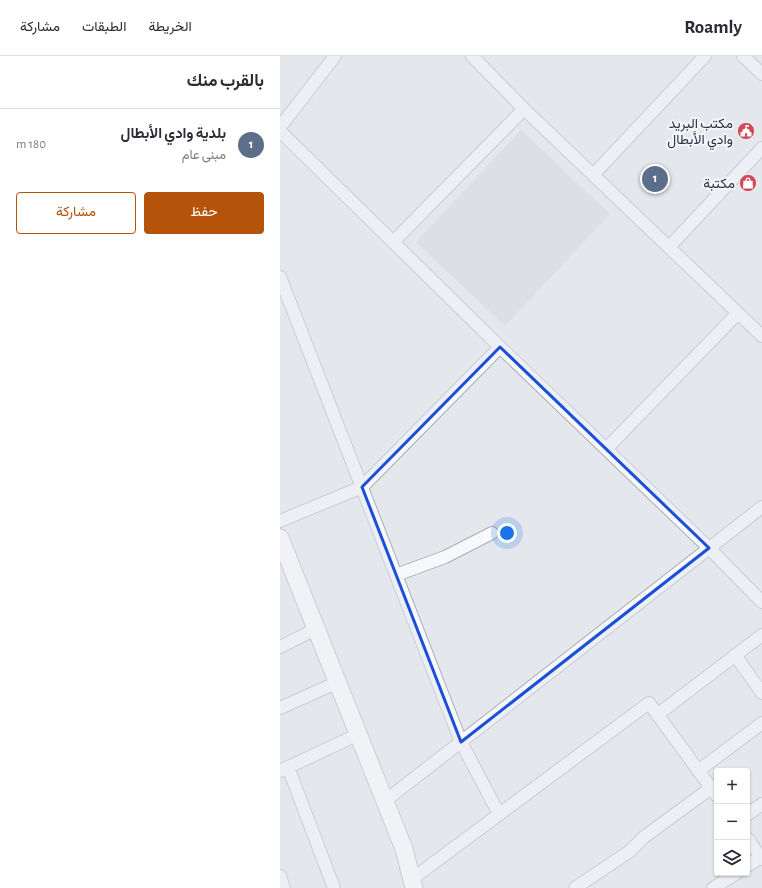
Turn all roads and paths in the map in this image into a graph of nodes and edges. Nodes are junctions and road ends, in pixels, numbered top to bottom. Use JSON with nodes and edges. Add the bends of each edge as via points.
{"nodes":[{"id":1,"x":335,"y":56,"type":"edge"},
{"id":2,"x":472,"y":56,"type":"edge"},
{"id":3,"x":705,"y":56,"type":"edge"},
{"id":4,"x":743,"y":56,"type":"edge"},
{"id":5,"x":762,"y":73,"type":"edge"},
{"id":6,"x":524,"y":109,"type":"junction"},
{"id":7,"x":280,"y":126,"type":"edge"},
{"id":8,"x":280,"y":131,"type":"edge"},
{"id":9,"x":762,"y":148,"type":"edge"},
{"id":10,"x":593,"y":175,"type":"junction"},
{"id":11,"x":393,"y":242,"type":"junction"},
{"id":12,"x":669,"y":247,"type":"junction"},
{"id":13,"x":280,"y":277,"type":"edge"},
{"id":14,"x":738,"y":313,"type":"junction"},
{"id":15,"x":762,"y":336,"type":"edge"},
{"id":16,"x":500,"y":347,"type":"junction"},
{"id":17,"x":606,"y":449,"type":"junction"},
{"id":18,"x":362,"y":487,"type":"junction"},
{"id":19,"x":762,"y":507,"type":"edge"},
{"id":20,"x":280,"y":520,"type":"edge"},
{"id":21,"x":492,"y":534,"type":"dead end"},
{"id":22,"x":280,"y":538,"type":"edge"},
{"id":23,"x":709,"y":548,"type":"junction"},
{"id":24,"x":396,"y":575,"type":"junction"},
{"id":25,"x":762,"y":602,"type":"edge"},
{"id":26,"x":316,"y":629,"type":"junction"},
{"id":27,"x":762,"y":635,"type":"edge"},
{"id":28,"x":280,"y":647,"type":"edge"},
{"id":29,"x":735,"y":655,"type":"junction"},
{"id":30,"x":338,"y":682,"type":"junction"},
{"id":31,"x":762,"y":693,"type":"edge"},
{"id":32,"x":280,"y":708,"type":"edge"},
{"id":33,"x":657,"y":714,"type":"junction"},
{"id":34,"x":762,"y":723,"type":"edge"},
{"id":35,"x":359,"y":734,"type":"junction"},
{"id":36,"x":461,"y":742,"type":"junction"},
{"id":37,"x":284,"y":769,"type":"edge"},
{"id":38,"x":698,"y":771,"type":"junction"},
{"id":39,"x":714,"y":792,"type":"edge"},
{"id":40,"x":385,"y":801,"type":"junction"},
{"id":41,"x":762,"y":804,"type":"edge"},
{"id":42,"x":750,"y":813,"type":"edge"},
{"id":43,"x":499,"y":814,"type":"junction"},
{"id":44,"x":748,"y":840,"type":"edge"},
{"id":45,"x":761,"y":858,"type":"edge"},
{"id":46,"x":750,"y":864,"type":"edge"},
{"id":47,"x":280,"y":876,"type":"edge"},
{"id":48,"x":732,"y":876,"type":"edge"},
{"id":49,"x":413,"y":884,"type":"edge"},
{"id":50,"x":284,"y":888,"type":"edge"},
{"id":51,"x":334,"y":888,"type":"edge"},
{"id":52,"x":576,"y":888,"type":"edge"},
{"id":53,"x":714,"y":888,"type":"edge"}],
"edges":[{"from":1,"to":7,"type":"street"},
{"from":2,"to":6,"type":"street"},
{"from":3,"to":10,"type":"street"},
{"from":4,"to":5,"type":"street"},
{"from":6,"to":10,"type":"street"},
{"from":6,"to":11,"type":"street"},
{"from":8,"to":11,"type":"street"},
{"from":9,"to":12,"type":"street"},
{"from":10,"to":12,"type":"street"},
{"from":11,"to":16,"type":"street"},
{"from":12,"to":14,"type":"street"},
{"from":13,"to":18,"type":"street"},
{"from":14,"to":15,"type":"street"},
{"from":14,"to":17,"type":"street"},
{"from":16,"to":17,"type":"street"},
{"from":16,"to":18,"type":"street"},
{"from":17,"to":23,"type":"street"},
{"from":18,"to":20,"type":"street"},
{"from":18,"to":24,"type":"street"},
{"from":19,"to":23,"type":"street"},
{"from":21,"to":24,"type":"street","via":[[446,557]]},
{"from":22,"to":26,"type":"street"},
{"from":23,"to":25,"type":"street"},
{"from":23,"to":36,"type":"street"},
{"from":24,"to":36,"type":"street"},
{"from":26,"to":28,"type":"street"},
{"from":26,"to":30,"type":"street"},
{"from":27,"to":29,"type":"street"},
{"from":29,"to":31,"type":"street"},
{"from":29,"to":33,"type":"street"},
{"from":30,"to":32,"type":"street"},
{"from":30,"to":35,"type":"street"},
{"from":33,"to":38,"type":"street"},
{"from":33,"to":43,"type":"street","via":[[649,703]]},
{"from":34,"to":38,"type":"street"},
{"from":35,"to":37,"type":"street"},
{"from":35,"to":40,"type":"street"},
{"from":36,"to":40,"type":"street"},
{"from":36,"to":43,"type":"street"},
{"from":37,"to":51,"type":"street"},
{"from":38,"to":39,"type":"street"},
{"from":39,"to":52,"type":"street","via":[[644,836],[630,851]]},
{"from":40,"to":49,"type":"street","via":[[404,849]]},
{"from":41,"to":42,"type":"street"},
{"from":43,"to":49,"type":"street"},
{"from":44,"to":45,"type":"street"},
{"from":45,"to":46,"type":"street"},
{"from":47,"to":50,"type":"street"},
{"from":48,"to":53,"type":"street"}]}
